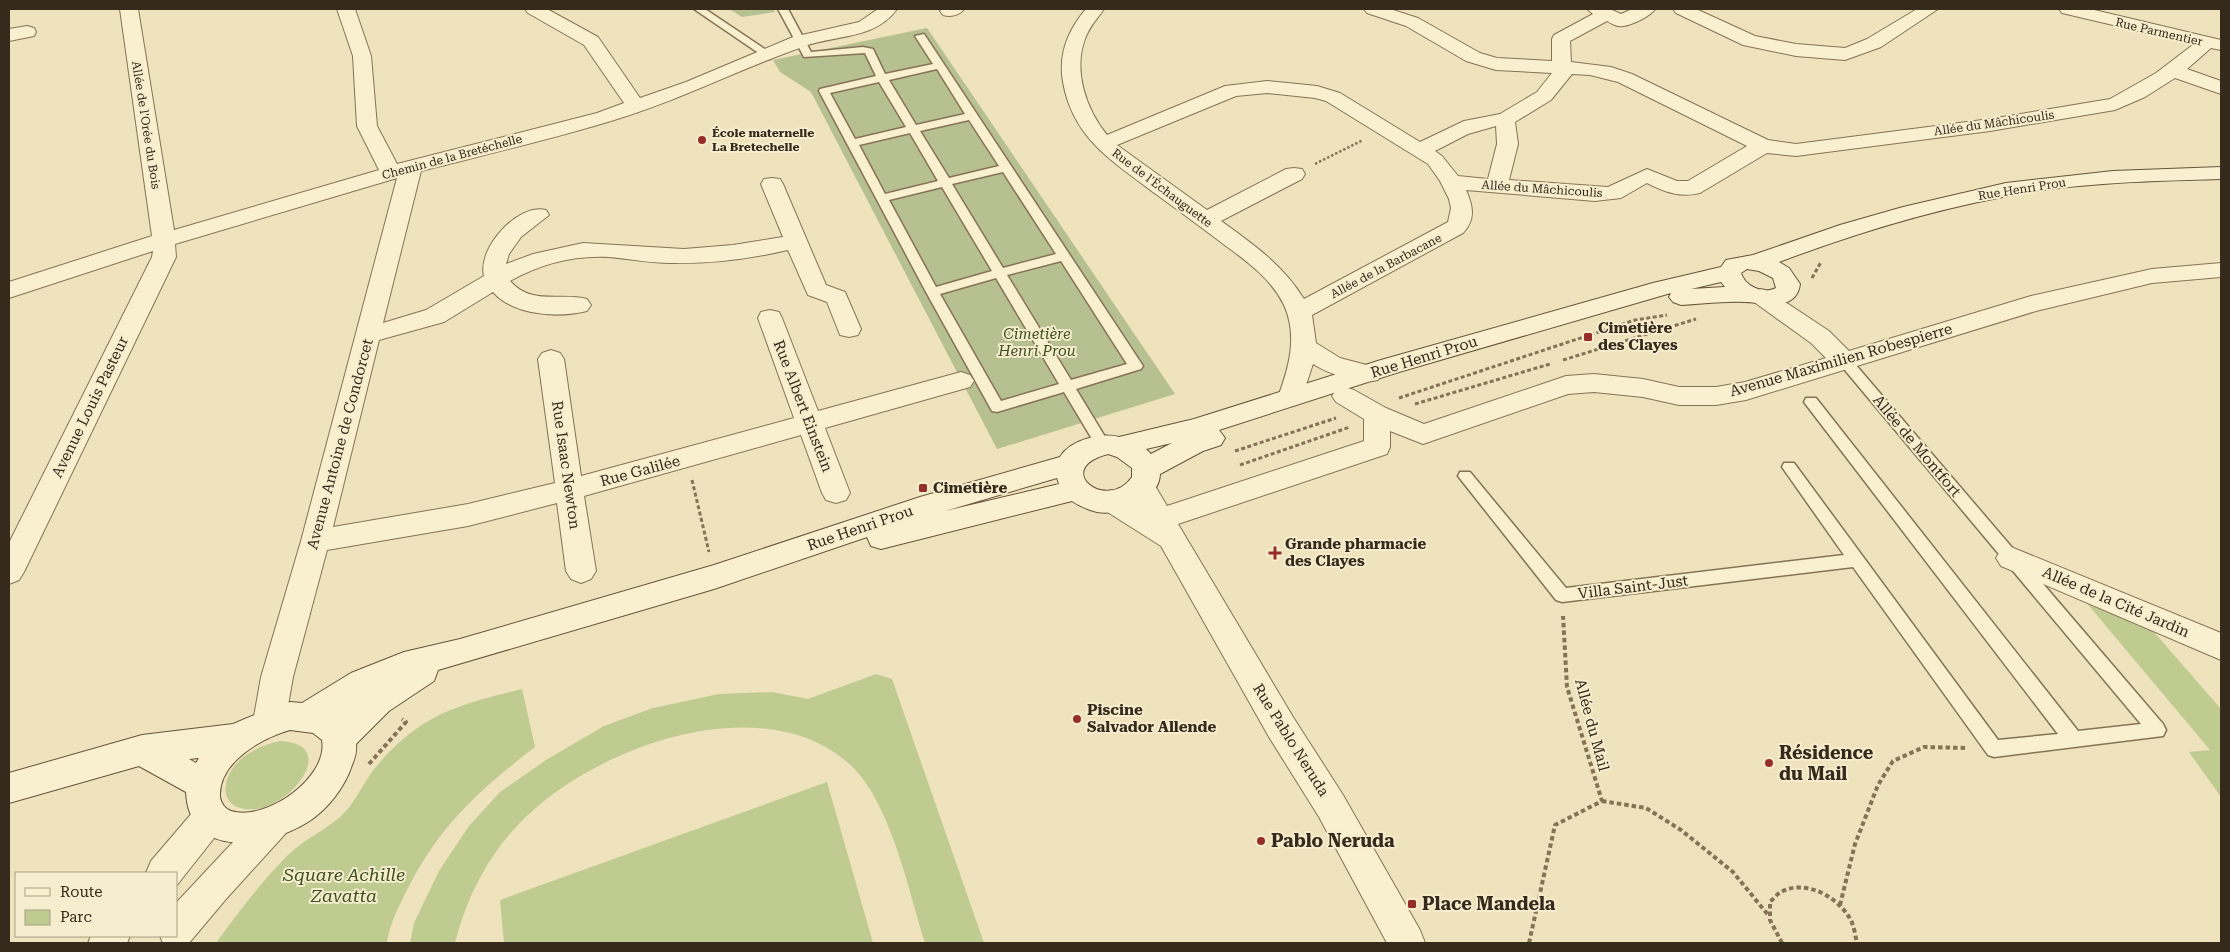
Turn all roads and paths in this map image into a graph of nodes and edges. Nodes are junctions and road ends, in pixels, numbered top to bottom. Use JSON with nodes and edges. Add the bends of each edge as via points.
{"nodes":[{"id":1,"x":128,"y":9,"type":"edge"},
{"id":2,"x":346,"y":9,"type":"edge"},
{"id":3,"x":534,"y":9,"type":"edge"},
{"id":4,"x":699,"y":9,"type":"edge"},
{"id":5,"x":783,"y":9,"type":"edge"},
{"id":6,"x":888,"y":9,"type":"edge"},
{"id":7,"x":1095,"y":9,"type":"edge"},
{"id":8,"x":1373,"y":9,"type":"edge"},
{"id":9,"x":1646,"y":9,"type":"edge"},
{"id":10,"x":1682,"y":9,"type":"edge"},
{"id":11,"x":1929,"y":9,"type":"edge"},
{"id":12,"x":2068,"y":9,"type":"edge"},
{"id":13,"x":1602,"y":11,"type":"edge"},
{"id":14,"x":920,"y":36,"type":"dead end"},
{"id":15,"x":800,"y":42,"type":"junction"},
{"id":16,"x":2214,"y":44,"type":"edge"},
{"id":17,"x":770,"y":56,"type":"junction"},
{"id":18,"x":938,"y":66,"type":"junction"},
{"id":19,"x":1563,"y":68,"type":"junction"},
{"id":20,"x":2171,"y":70,"type":"junction"},
{"id":21,"x":882,"y":78,"type":"junction"},
{"id":22,"x":2221,"y":88,"type":"edge"},
{"id":23,"x":636,"y":106,"type":"junction"},
{"id":24,"x":971,"y":116,"type":"junction"},
{"id":25,"x":1504,"y":120,"type":"junction"},
{"id":26,"x":913,"y":129,"type":"junction"},
{"id":27,"x":1386,"y":129,"type":"junction"},
{"id":28,"x":852,"y":143,"type":"junction"},
{"id":29,"x":1103,"y":144,"type":"junction"},
{"id":30,"x":1763,"y":146,"type":"junction"},
{"id":31,"x":1420,"y":150,"type":"junction"},
{"id":32,"x":1005,"y":168,"type":"junction"},
{"id":33,"x":401,"y":170,"type":"junction"},
{"id":34,"x":2221,"y":173,"type":"edge"},
{"id":35,"x":1294,"y":174,"type":"joint"},
{"id":36,"x":945,"y":182,"type":"junction"},
{"id":37,"x":1451,"y":182,"type":"junction"},
{"id":38,"x":772,"y":184,"type":"dead end"},
{"id":39,"x":1496,"y":186,"type":"junction"},
{"id":40,"x":882,"y":198,"type":"junction"},
{"id":41,"x":538,"y":215,"type":"dead end"},
{"id":42,"x":1205,"y":220,"type":"junction"},
{"id":43,"x":1828,"y":237,"type":"junction"},
{"id":44,"x":164,"y":240,"type":"junction"},
{"id":45,"x":796,"y":241,"type":"junction"},
{"id":46,"x":1063,"y":256,"type":"junction"},
{"id":47,"x":1825,"y":259,"type":"dead end"},
{"id":48,"x":1755,"y":263,"type":"junction"},
{"id":49,"x":2221,"y":270,"type":"edge"},
{"id":50,"x":1000,"y":273,"type":"junction"},
{"id":51,"x":1729,"y":273,"type":"junction"},
{"id":52,"x":496,"y":280,"type":"junction"},
{"id":53,"x":1812,"y":283,"type":"dead end"},
{"id":54,"x":1788,"y":284,"type":"junction"},
{"id":55,"x":9,"y":290,"type":"edge"},
{"id":56,"x":932,"y":292,"type":"junction"},
{"id":57,"x":1755,"y":296,"type":"junction"},
{"id":58,"x":579,"y":305,"type":"dead end"},
{"id":59,"x":1299,"y":312,"type":"junction"},
{"id":60,"x":1670,"y":314,"type":"dead end"},
{"id":61,"x":770,"y":318,"type":"dead end"},
{"id":62,"x":1700,"y":318,"type":"dead end"},
{"id":63,"x":849,"y":329,"type":"dead end"},
{"id":64,"x":369,"y":334,"type":"junction"},
{"id":65,"x":1820,"y":337,"type":"junction"},
{"id":66,"x":1305,"y":348,"type":"junction"},
{"id":67,"x":551,"y":359,"type":"dead end"},
{"id":68,"x":1844,"y":360,"type":"junction"},
{"id":69,"x":1369,"y":374,"type":"junction"},
{"id":70,"x":961,"y":382,"type":"dead end"},
{"id":71,"x":1068,"y":386,"type":"junction"},
{"id":72,"x":1291,"y":397,"type":"junction"},
{"id":73,"x":1811,"y":402,"type":"dead end"},
{"id":74,"x":1341,"y":407,"type":"junction"},
{"id":75,"x":1407,"y":407,"type":"dead end"},
{"id":76,"x":1376,"y":413,"type":"junction"},
{"id":77,"x":810,"y":424,"type":"junction"},
{"id":78,"x":1111,"y":445,"type":"junction"},
{"id":79,"x":1229,"y":452,"type":"dead end"},
{"id":80,"x":686,"y":458,"type":"junction"},
{"id":81,"x":1237,"y":466,"type":"dead end"},
{"id":82,"x":1789,"y":467,"type":"dead end"},
{"id":83,"x":1465,"y":476,"type":"dead end"},
{"id":84,"x":1072,"y":477,"type":"junction"},
{"id":85,"x":1143,"y":477,"type":"junction"},
{"id":86,"x":569,"y":490,"type":"junction"},
{"id":87,"x":836,"y":493,"type":"dead end"},
{"id":88,"x":1112,"y":501,"type":"junction"},
{"id":89,"x":1165,"y":529,"type":"junction"},
{"id":90,"x":315,"y":541,"type":"junction"},
{"id":91,"x":2011,"y":558,"type":"junction"},
{"id":92,"x":1857,"y":560,"type":"junction"},
{"id":93,"x":9,"y":572,"type":"edge"},
{"id":94,"x":581,"y":572,"type":"dead end"},
{"id":95,"x":714,"y":577,"type":"junction"},
{"id":96,"x":1562,"y":595,"type":"junction"},
{"id":97,"x":651,"y":596,"type":"junction"},
{"id":98,"x":2221,"y":647,"type":"edge"},
{"id":99,"x":460,"y":652,"type":"junction"},
{"id":100,"x":309,"y":716,"type":"junction"},
{"id":101,"x":270,"y":722,"type":"junction"},
{"id":102,"x":239,"y":738,"type":"junction"},
{"id":103,"x":339,"y":739,"type":"junction"},
{"id":104,"x":2074,"y":740,"type":"junction"},
{"id":105,"x":1994,"y":749,"type":"junction"},
{"id":106,"x":142,"y":750,"type":"junction"},
{"id":107,"x":9,"y":788,"type":"edge"},
{"id":108,"x":1602,"y":800,"type":"junction"},
{"id":109,"x":207,"y":801,"type":"junction"},
{"id":110,"x":274,"y":822,"type":"junction"},
{"id":111,"x":165,"y":872,"type":"edge"},
{"id":112,"x":1840,"y":905,"type":"junction"},
{"id":113,"x":1769,"y":916,"type":"junction"},
{"id":114,"x":178,"y":929,"type":"edge"},
{"id":115,"x":1407,"y":943,"type":"edge"},
{"id":116,"x":1529,"y":943,"type":"edge"},
{"id":117,"x":1782,"y":943,"type":"edge"},
{"id":118,"x":1857,"y":943,"type":"edge"}],
"edges":[{"from":1,"to":44,"type":"street","name":"Allée de l'Orée du Bois"},
{"from":2,"to":33,"type":"street","via":[[362,56],[367,126]]},
{"from":3,"to":23,"type":"street","via":[[591,41]]},
{"from":4,"to":17,"type":"lane"},
{"from":5,"to":15,"type":"lane"},
{"from":6,"to":15,"type":"street","name":"Chemin de la Bretéchelle","via":[[866,26]]},
{"from":7,"to":29,"type":"street","name":"Rue de l'Échauguette","via":[[1079,33],[1071,58],[1071,75],[1072,91],[1080,111]]},
{"from":8,"to":19,"type":"street","name":"Allée du Mâchicoulis","via":[[1412,22],[1483,60],[1496,64]]},
{"from":9,"to":13,"type":"street","via":[[1621,21]]},
{"from":10,"to":11,"type":"street","via":[[1750,40],[1796,50],[1845,54],[1874,43]]},
{"from":12,"to":16,"type":"street","name":"Rue Parmentier"},
{"from":13,"to":19,"type":"street","via":[[1561,39]]},
{"from":14,"to":18,"type":"lane"},
{"from":15,"to":17,"type":"street","name":"Chemin de la Bretéchelle"},
{"from":15,"to":21,"type":"lane","via":[[808,55],[866,50]]},
{"from":16,"to":20,"type":"street","name":"Allée du Mâchicoulis"},
{"from":17,"to":23,"type":"street","name":"Chemin de la Bretéchelle"},
{"from":18,"to":21,"type":"lane"},
{"from":18,"to":24,"type":"lane"},
{"from":19,"to":25,"type":"street","via":[[1562,74],[1544,96]]},
{"from":19,"to":30,"type":"street","name":"Allée du Mâchicoulis","via":[[1590,69],[1625,78]]},
{"from":20,"to":22,"type":"street"},
{"from":20,"to":30,"type":"street","name":"Allée du Mâchicoulis","via":[[2127,100],[2095,108],[1796,150]]},
{"from":21,"to":26,"type":"lane"},
{"from":21,"to":28,"type":"lane","via":[[824,91]]},
{"from":23,"to":33,"type":"street","name":"Chemin de la Bretéchelle"},
{"from":24,"to":26,"type":"lane"},
{"from":24,"to":32,"type":"lane"},
{"from":25,"to":31,"type":"street","via":[[1494,119],[1467,126]]},
{"from":25,"to":39,"type":"street","via":[[1509,142]]},
{"from":26,"to":28,"type":"lane"},
{"from":26,"to":36,"type":"lane"},
{"from":27,"to":29,"type":"street","name":"Allée de la Barbacane","via":[[1333,97],[1317,92],[1248,87],[1232,90]]},
{"from":27,"to":31,"type":"street","name":"Allée de la Barbacane"},
{"from":27,"to":35,"type":"path"},
{"from":28,"to":40,"type":"lane"},
{"from":29,"to":42,"type":"street","name":"Rue de l'Échauguette"},
{"from":30,"to":39,"type":"street","name":"Allée du Mâchicoulis","via":[[1692,188],[1673,188],[1647,175],[1613,193]]},
{"from":31,"to":37,"type":"street","name":"Allée de la Barbacane","via":[[1435,160]]},
{"from":32,"to":36,"type":"lane"},
{"from":32,"to":46,"type":"lane"},
{"from":33,"to":44,"type":"street","name":"Chemin de la Bretéchelle"},
{"from":33,"to":64,"type":"street","name":"Avenue Antoine de Condorcet"},
{"from":34,"to":43,"type":"street","name":"Rue Henri Prou","via":[[2098,178],[2006,190],[1933,206]]},
{"from":35,"to":42,"type":"street"},
{"from":36,"to":40,"type":"lane"},
{"from":36,"to":50,"type":"lane"},
{"from":37,"to":39,"type":"street","name":"Allée du Mâchicoulis"},
{"from":37,"to":59,"type":"street","name":"Allée de la Barbacane","via":[[1462,210],[1460,224],[1447,234]]},
{"from":38,"to":45,"type":"street"},
{"from":40,"to":56,"type":"lane"},
{"from":41,"to":52,"type":"street","via":[[514,231],[503,244],[495,257],[493,269]]},
{"from":42,"to":59,"type":"street","name":"Rue de l'Échauguette","via":[[1276,275]]},
{"from":43,"to":48,"type":"street","name":"Rue Henri Prou"},
{"from":43,"to":54,"type":"street","name":"Rue Henri Prou","via":[[1801,258]]},
{"from":44,"to":55,"type":"street","name":"Chemin de la Bretéchelle"},
{"from":44,"to":93,"type":"street","name":"Avenue Louis Pasteur","via":[[164,257]]},
{"from":45,"to":52,"type":"street","via":[[698,256],[603,249],[573,252],[537,261]]},
{"from":45,"to":63,"type":"street","via":[[816,290],[837,297]]},
{"from":46,"to":50,"type":"lane"},
{"from":46,"to":71,"type":"lane","via":[[1136,366]]},
{"from":47,"to":53,"type":"path","via":[[1812,277]]},
{"from":48,"to":51,"type":"street","name":"Rue Henri Prou","via":[[1734,265]]},
{"from":48,"to":54,"type":"street","via":[[1775,269]]},
{"from":49,"to":68,"type":"street","name":"Avenue Maximilien Robespierre","via":[[2152,276],[2031,304]]},
{"from":50,"to":56,"type":"lane"},
{"from":50,"to":71,"type":"lane"},
{"from":51,"to":57,"type":"street","name":"Allée de Montfort","via":[[1734,284]]},
{"from":51,"to":69,"type":"street","name":"Rue Henri Prou","via":[[1661,288]]},
{"from":52,"to":58,"type":"street","via":[[512,296],[530,303]]},
{"from":52,"to":64,"type":"street","via":[[436,316],[406,327]]},
{"from":54,"to":57,"type":"street","name":"Rue Henri Prou","via":[[1787,291],[1778,297]]},
{"from":54,"to":65,"type":"street","name":"Allée de Montfort"},
{"from":56,"to":71,"type":"lane","via":[[997,406]]},
{"from":57,"to":65,"type":"street","name":"Allée de Montfort"},
{"from":57,"to":74,"type":"street","name":"Rue Henri Prou","via":[[1689,296],[1614,312]]},
{"from":59,"to":66,"type":"street","name":"Rue de l'Échauguette"},
{"from":60,"to":76,"type":"path","via":[[1635,320]]},
{"from":61,"to":77,"type":"street","name":"Rue Albert Einstein"},
{"from":62,"to":75,"type":"path"},
{"from":64,"to":90,"type":"street","name":"Avenue Antoine de Condorcet"},
{"from":65,"to":68,"type":"street","name":"Allée de Montfort"},
{"from":66,"to":69,"type":"street","via":[[1332,364]]},
{"from":66,"to":72,"type":"street","name":"Rue de l'Échauguette"},
{"from":67,"to":86,"type":"street","name":"Rue Isaac Newton"},
{"from":68,"to":76,"type":"street","name":"Avenue Maximilien Robespierre","via":[[1716,396],[1679,396],[1594,382],[1566,385],[1423,434]]},
{"from":68,"to":91,"type":"lane","name":"Allée de Montfort"},
{"from":69,"to":72,"type":"street","name":"Rue Henri Prou"},
{"from":70,"to":77,"type":"street","name":"Rue Galilée"},
{"from":71,"to":78,"type":"lane"},
{"from":72,"to":78,"type":"street","name":"Rue Henri Prou","via":[[1196,428]]},
{"from":73,"to":104,"type":"lane"},
{"from":74,"to":76,"type":"street","name":"Avenue Maximilien Robespierre"},
{"from":74,"to":79,"type":"path"},
{"from":74,"to":85,"type":"street","name":"Rue Henri Prou","via":[[1194,444]]},
{"from":76,"to":81,"type":"path"},
{"from":76,"to":89,"type":"street","via":[[1377,447]]},
{"from":77,"to":80,"type":"street","name":"Rue Galilée"},
{"from":77,"to":87,"type":"street","name":"Rue Albert Einstein"},
{"from":78,"to":84,"type":"street","via":[[1084,449]]},
{"from":78,"to":85,"type":"street","via":[[1137,455]]},
{"from":80,"to":86,"type":"street","name":"Rue Galilée"},
{"from":80,"to":95,"type":"path"},
{"from":82,"to":92,"type":"lane"},
{"from":83,"to":96,"type":"lane","name":"Villa Saint-Just"},
{"from":84,"to":88,"type":"street","via":[[1085,497]]},
{"from":84,"to":95,"type":"street","name":"Rue Henri Prou","via":[[920,508]]},
{"from":84,"to":97,"type":"street","name":"Rue Henri Prou"},
{"from":85,"to":88,"type":"street","via":[[1129,496]]},
{"from":85,"to":89,"type":"street","name":"Rue Pablo Neruda"},
{"from":86,"to":90,"type":"street","name":"Rue Galilée","via":[[468,515]]},
{"from":86,"to":94,"type":"street","name":"Rue Isaac Newton"},
{"from":88,"to":89,"type":"street","name":"Rue Pablo Neruda"},
{"from":89,"to":115,"type":"street","name":"Rue Pablo Neruda","via":[[1331,806]]},
{"from":90,"to":101,"type":"street","name":"Avenue Antoine de Condorcet","via":[[277,678]]},
{"from":91,"to":98,"type":"street","name":"Allée de la Cité Jardin"},
{"from":91,"to":104,"type":"lane","name":"Allée de Montfort","via":[[2157,730]]},
{"from":92,"to":96,"type":"lane","name":"Villa Saint-Just"},
{"from":92,"to":105,"type":"lane"},
{"from":95,"to":97,"type":"street","name":"Rue Henri Prou"},
{"from":96,"to":108,"type":"path","name":"Allée du Mail","via":[[1567,687]]},
{"from":97,"to":99,"type":"street","name":"Rue Henri Prou"},
{"from":99,"to":100,"type":"street","name":"Rue Henri Prou","via":[[404,665],[362,683]]},
{"from":99,"to":103,"type":"street","name":"Rue Henri Prou","via":[[379,700]]},
{"from":100,"to":101,"type":"street","via":[[290,716]]},
{"from":100,"to":103,"type":"street","via":[[323,720]]},
{"from":101,"to":102,"type":"street"},
{"from":102,"to":106,"type":"street"},
{"from":102,"to":109,"type":"street","via":[[211,769]]},
{"from":103,"to":110,"type":"street","via":[[340,756],[332,776],[318,794],[298,811]]},
{"from":104,"to":105,"type":"lane"},
{"from":105,"to":112,"type":"path","via":[[1924,747],[1893,761],[1878,785],[1854,844]]},
{"from":106,"to":107,"type":"street"},
{"from":106,"to":109,"type":"street"},
{"from":108,"to":113,"type":"path","via":[[1646,808],[1681,830],[1733,872]]},
{"from":108,"to":116,"type":"path","via":[[1555,824]]},
{"from":109,"to":110,"type":"street","via":[[222,825],[255,828]]},
{"from":109,"to":111,"type":"street"},
{"from":110,"to":114,"type":"street"},
{"from":112,"to":113,"type":"path","via":[[1812,888],[1798,886],[1776,894],[1770,903]]},
{"from":112,"to":118,"type":"path","via":[[1856,930]]},
{"from":113,"to":117,"type":"path"}]}
